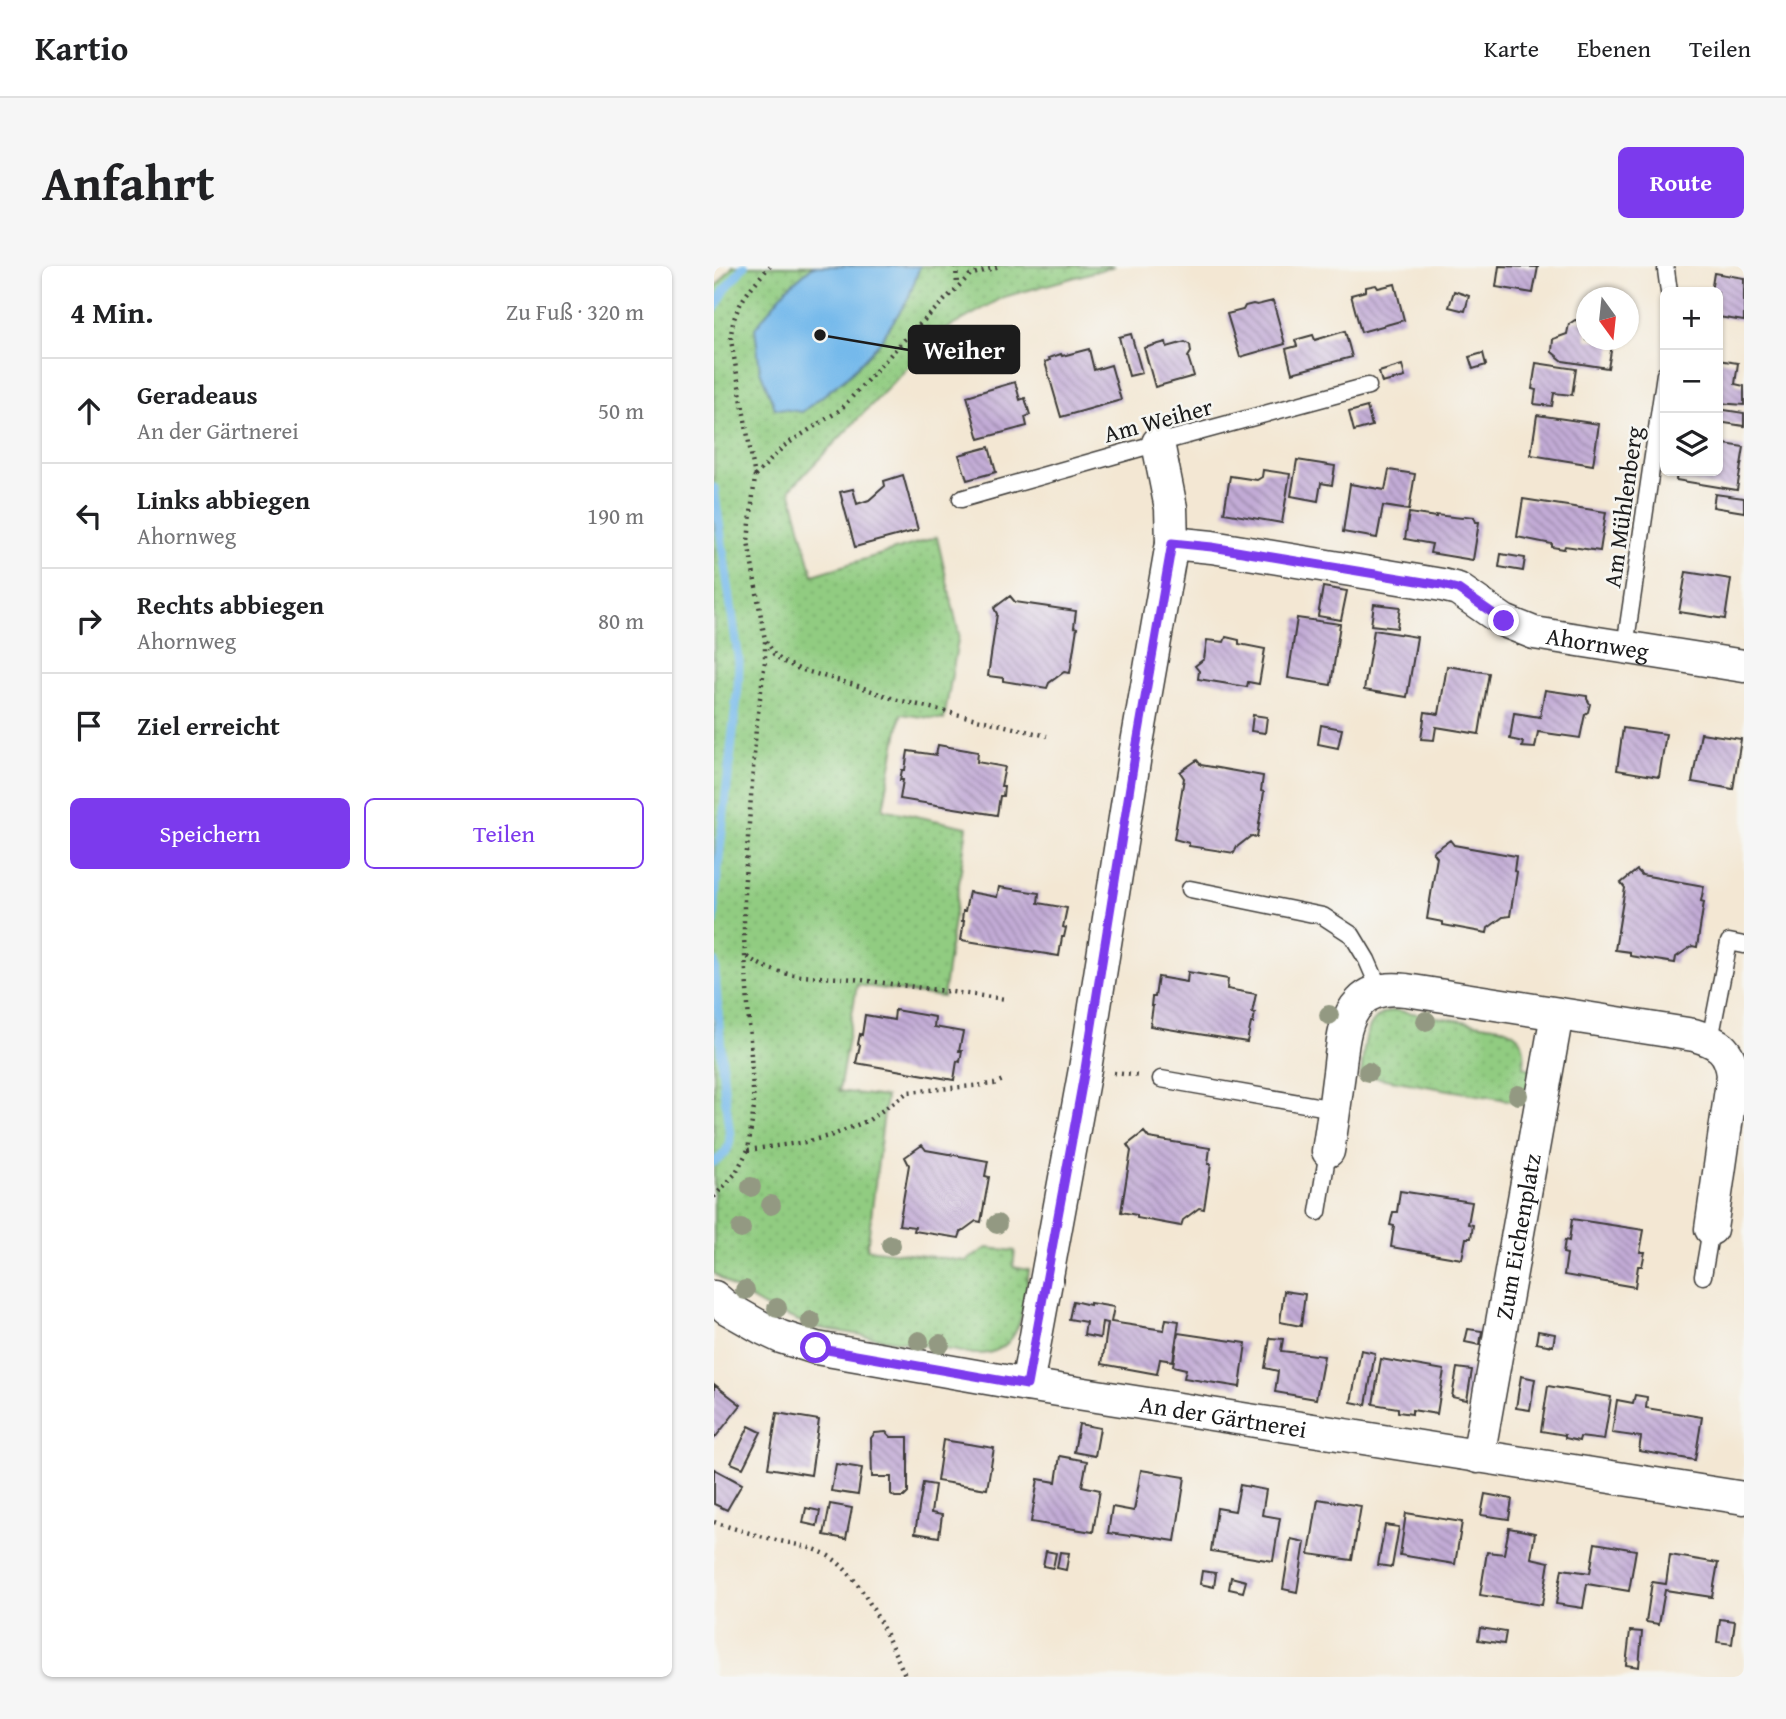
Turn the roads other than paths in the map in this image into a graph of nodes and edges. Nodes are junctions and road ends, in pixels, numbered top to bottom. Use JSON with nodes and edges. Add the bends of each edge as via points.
{"nodes":[{"id":1,"x":1666,"y":270,"type":"dead end"},
{"id":2,"x":1668,"y":287,"type":"edge"},
{"id":3,"x":1368,"y":386,"type":"dead end"},
{"id":4,"x":1660,"y":408,"type":"edge"},
{"id":5,"x":1158,"y":443,"type":"junction"},
{"id":6,"x":961,"y":499,"type":"dead end"},
{"id":7,"x":1172,"y":543,"type":"junction"},
{"id":8,"x":1625,"y":647,"type":"junction"},
{"id":9,"x":1744,"y":666,"type":"edge"},
{"id":10,"x":1190,"y":888,"type":"dead end"},
{"id":11,"x":1744,"y":945,"type":"edge"},
{"id":12,"x":1380,"y":990,"type":"junction"},
{"id":13,"x":1557,"y":1014,"type":"junction"},
{"id":14,"x":1710,"y":1040,"type":"junction"},
{"id":15,"x":1161,"y":1079,"type":"dead end"},
{"id":16,"x":1334,"y":1109,"type":"junction"},
{"id":17,"x":1328,"y":1151,"type":"joint"},
{"id":18,"x":1318,"y":1212,"type":"dead end"},
{"id":19,"x":1711,"y":1230,"type":"joint"},
{"id":20,"x":1703,"y":1276,"type":"dead end"},
{"id":21,"x":714,"y":1297,"type":"edge"},
{"id":22,"x":1027,"y":1385,"type":"junction"},
{"id":23,"x":1478,"y":1457,"type":"junction"},
{"id":24,"x":1744,"y":1498,"type":"edge"}],
"edges":[{"from":1,"to":2,"type":"lane"},
{"from":3,"to":5,"type":"lane","name":"Am Weiher"},
{"from":4,"to":8,"type":"lane","name":"Am Mühlenberg"},
{"from":5,"to":6,"type":"lane","name":"Am Weiher"},
{"from":5,"to":7,"type":"street","via":[[1171,508]]},
{"from":7,"to":8,"type":"street","name":"Ahornweg","via":[[1442,585],[1458,589],[1522,629]]},
{"from":7,"to":22,"type":"street","via":[[1085,1069]]},
{"from":8,"to":9,"type":"street","name":"Ahornweg"},
{"from":10,"to":12,"type":"lane","via":[[1323,916],[1352,935]]},
{"from":11,"to":14,"type":"lane","via":[[1729,942]]},
{"from":12,"to":13,"type":"street"},
{"from":12,"to":16,"type":"street","via":[[1360,1002],[1349,1020]]},
{"from":13,"to":14,"type":"street"},
{"from":13,"to":23,"type":"street","name":"Zum Eichenplatz"},
{"from":14,"to":19,"type":"street","via":[[1727,1052],[1733,1075]]},
{"from":15,"to":16,"type":"lane"},
{"from":16,"to":17,"type":"street"},
{"from":17,"to":18,"type":"lane"},
{"from":19,"to":20,"type":"lane"},
{"from":21,"to":22,"type":"street","name":"An der Gärtnerei","via":[[780,1337],[816,1348]]},
{"from":22,"to":23,"type":"street","name":"An der Gärtnerei"},
{"from":23,"to":24,"type":"street","name":"An der Gärtnerei"}]}
